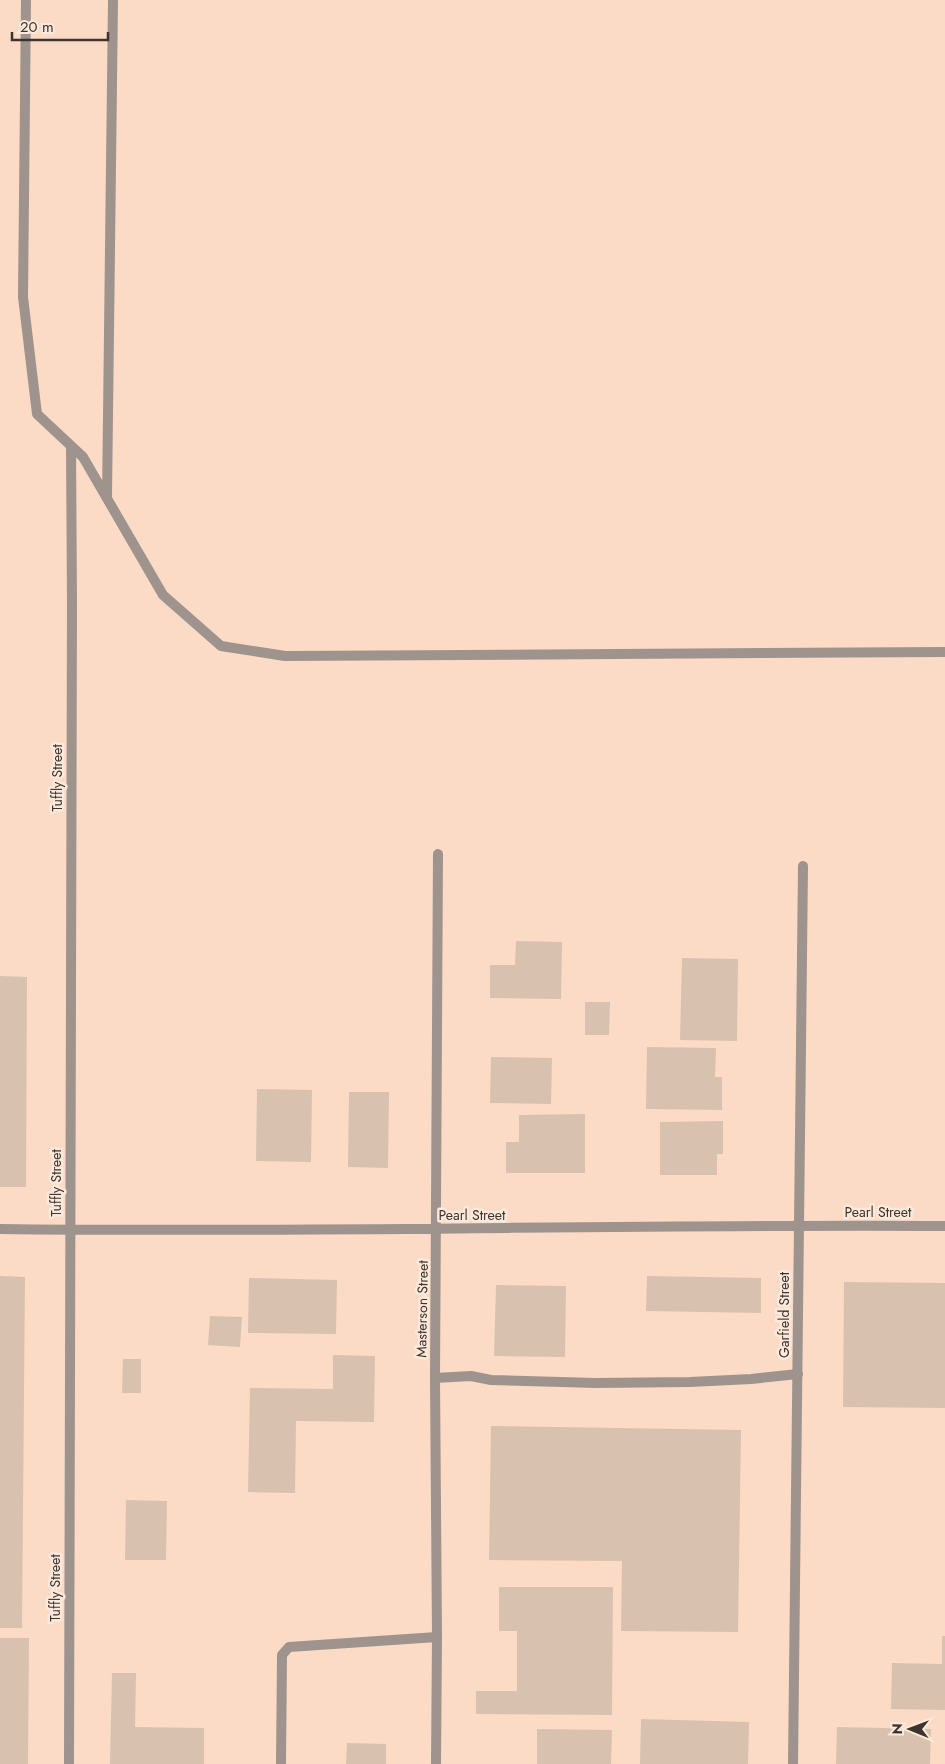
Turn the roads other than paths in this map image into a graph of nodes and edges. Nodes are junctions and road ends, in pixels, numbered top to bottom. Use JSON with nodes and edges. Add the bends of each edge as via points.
{"nodes":[{"id":1,"x":26,"y":0,"type":"edge"},
{"id":2,"x":113,"y":0,"type":"edge"},
{"id":3,"x":71,"y":446,"type":"junction"},
{"id":4,"x":107,"y":499,"type":"junction"},
{"id":5,"x":945,"y":652,"type":"edge"},
{"id":6,"x":438,"y":854,"type":"dead end"},
{"id":7,"x":803,"y":866,"type":"dead end"},
{"id":8,"x":798,"y":1226,"type":"junction"},
{"id":9,"x":945,"y":1226,"type":"edge"},
{"id":10,"x":0,"y":1228,"type":"edge"},
{"id":11,"x":436,"y":1229,"type":"junction"},
{"id":12,"x":69,"y":1230,"type":"junction"},
{"id":13,"x":798,"y":1374,"type":"junction"},
{"id":14,"x":435,"y":1378,"type":"junction"},
{"id":15,"x":437,"y":1637,"type":"junction"},
{"id":16,"x":69,"y":1764,"type":"edge"},
{"id":17,"x":281,"y":1764,"type":"edge"},
{"id":18,"x":436,"y":1764,"type":"edge"},
{"id":19,"x":793,"y":1764,"type":"edge"}],
"edges":[{"from":1,"to":3,"type":"street","via":[[23,297],[37,414]]},
{"from":2,"to":4,"type":"street"},
{"from":3,"to":4,"type":"street","via":[[83,457]]},
{"from":3,"to":12,"type":"street","name":"Tuffly Street"},
{"from":4,"to":5,"type":"street","via":[[163,595],[221,646],[285,656]]},
{"from":6,"to":11,"type":"street","name":"Masterson Street"},
{"from":7,"to":8,"type":"street","name":"Garfield Street"},
{"from":8,"to":9,"type":"street","name":"Pearl Street"},
{"from":8,"to":11,"type":"street","name":"Pearl Street"},
{"from":8,"to":13,"type":"street","name":"Garfield Street"},
{"from":10,"to":12,"type":"street","name":"Pearl Street"},
{"from":11,"to":12,"type":"street","name":"Pearl Street"},
{"from":11,"to":14,"type":"street","name":"Masterson Street"},
{"from":12,"to":16,"type":"street","name":"Tuffly Street"},
{"from":13,"to":14,"type":"street","via":[[690,1382],[596,1383],[491,1380],[471,1376]]},
{"from":13,"to":19,"type":"street","name":"Garfield Street"},
{"from":14,"to":15,"type":"street","name":"Masterson Street"},
{"from":15,"to":17,"type":"street","via":[[289,1647],[282,1655]]},
{"from":15,"to":18,"type":"street","name":"Masterson Street"}]}
